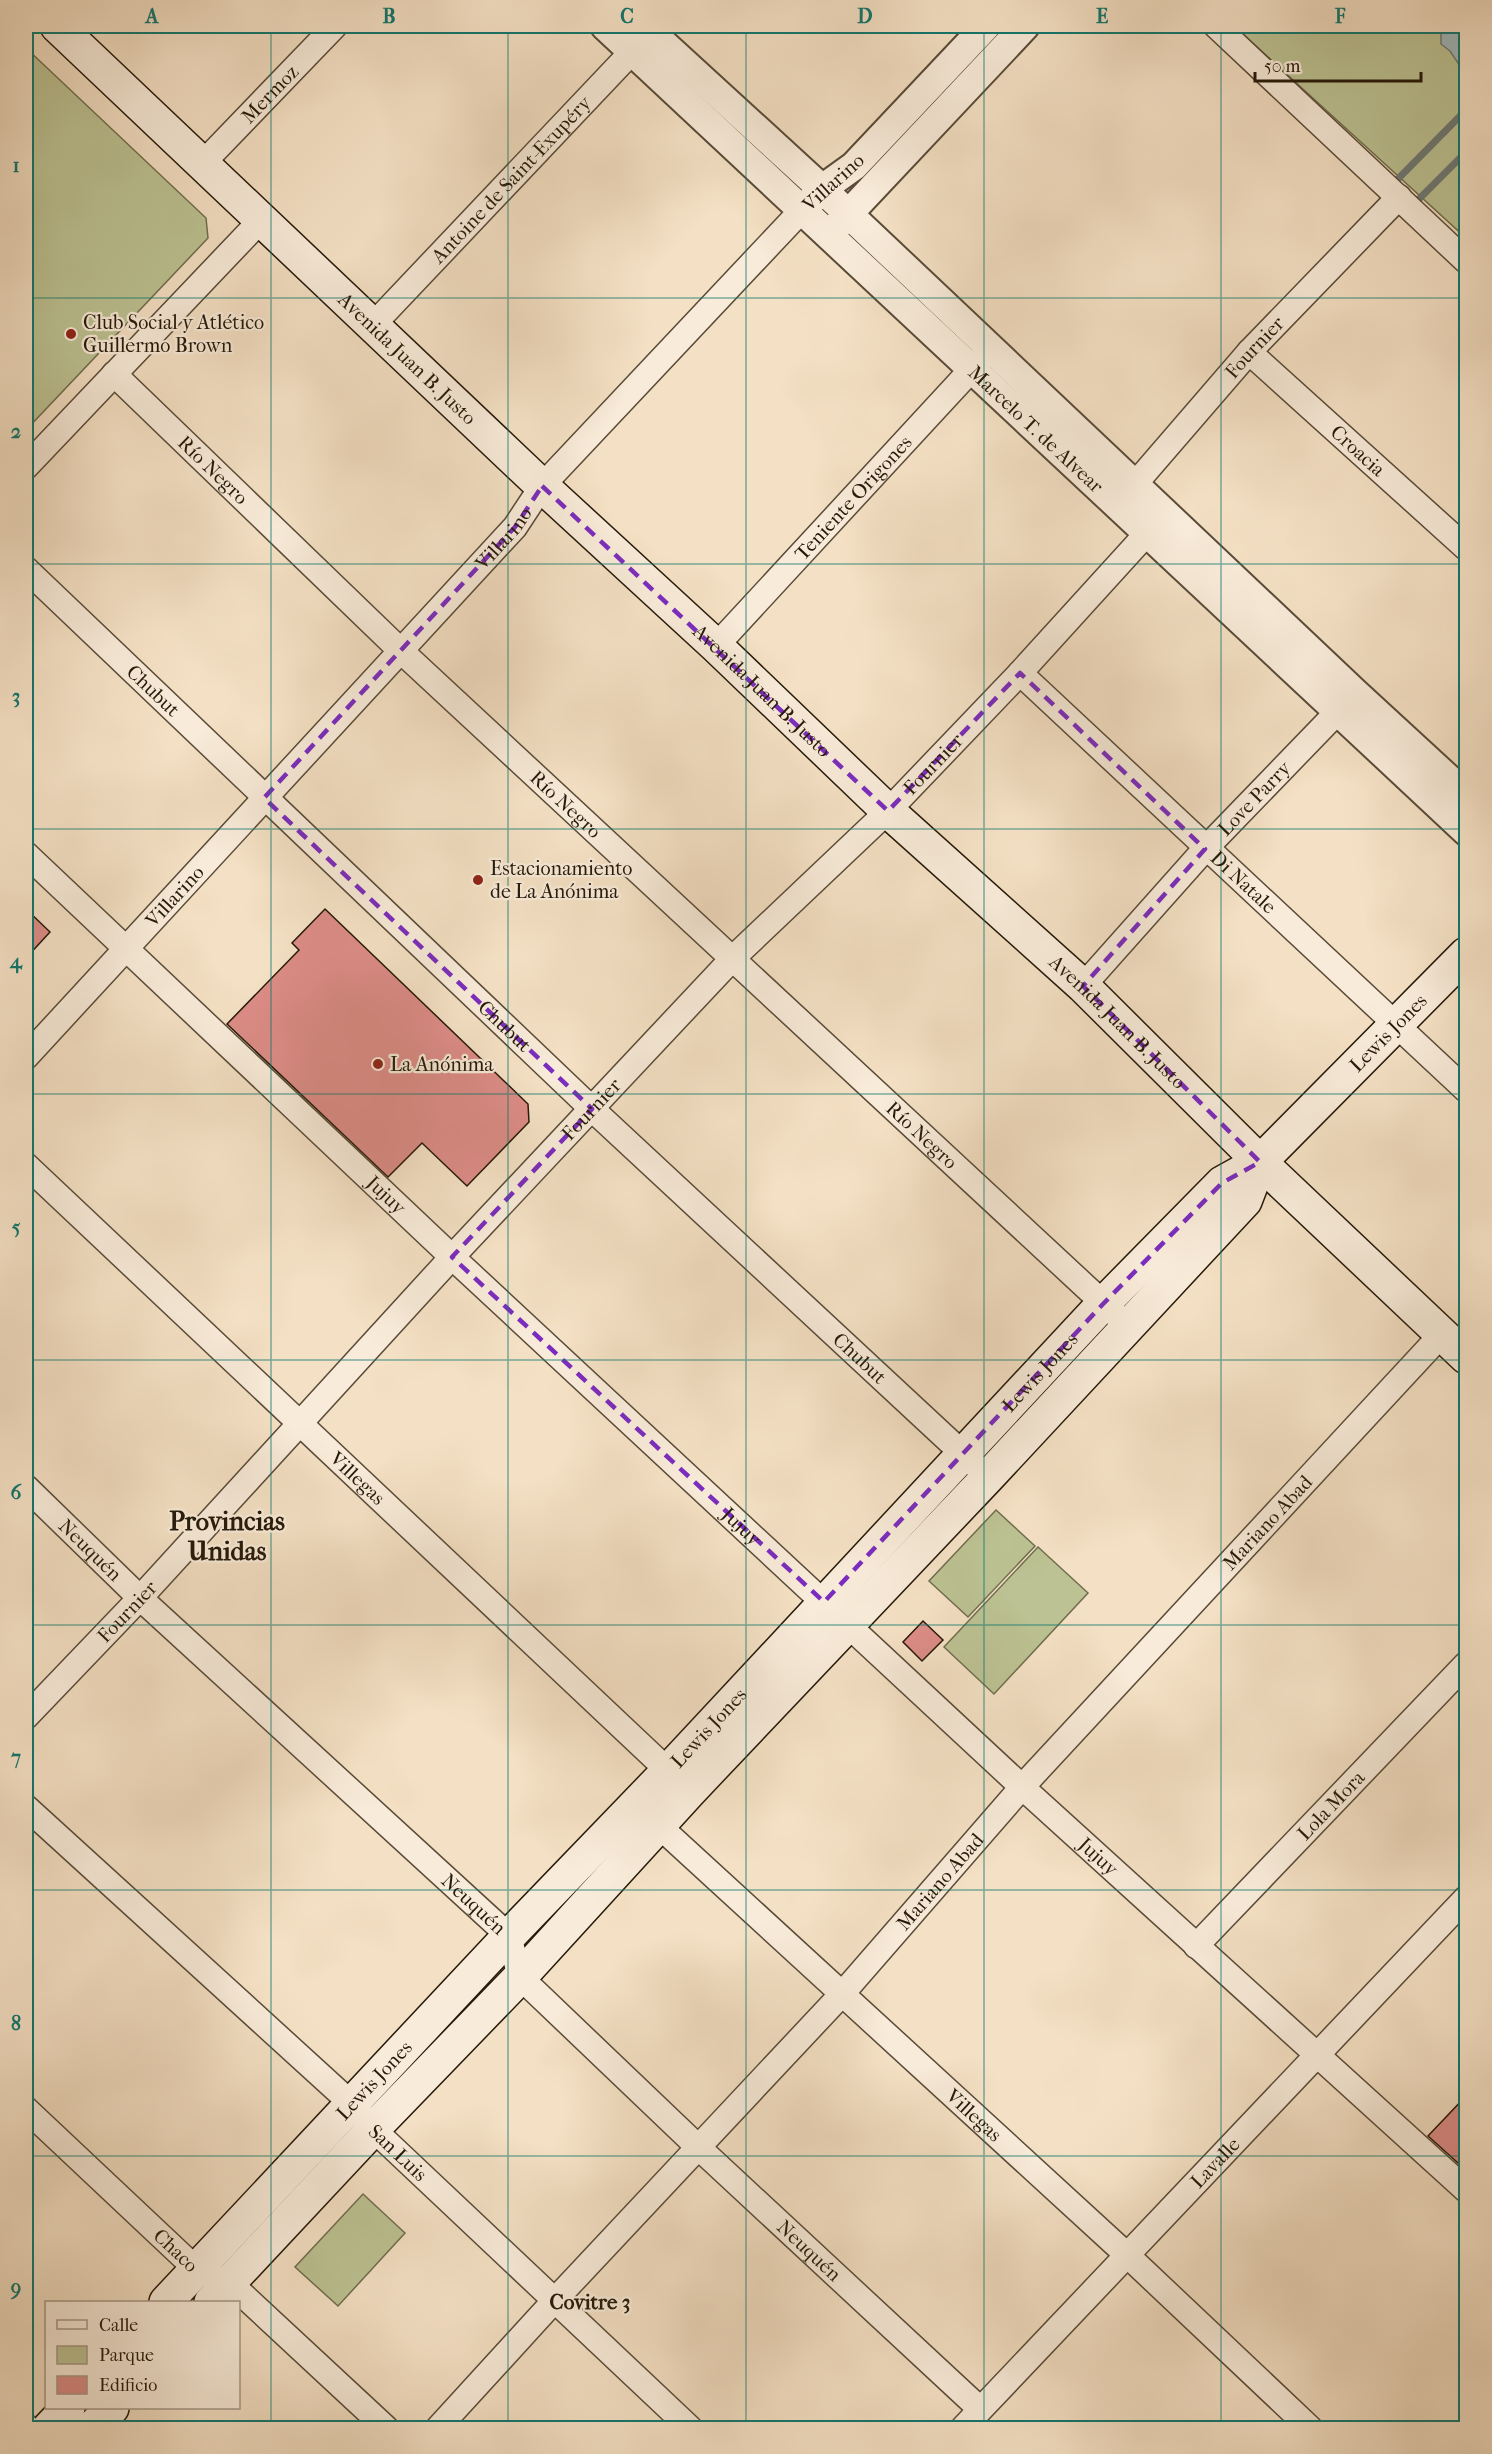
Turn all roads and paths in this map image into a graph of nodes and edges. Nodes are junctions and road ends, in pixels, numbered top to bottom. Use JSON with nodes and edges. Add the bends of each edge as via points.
{"nodes":[{"id":1,"x":57,"y":26,"type":"edge"},
{"id":2,"x":334,"y":26,"type":"edge"},
{"id":3,"x":605,"y":26,"type":"edge"},
{"id":4,"x":986,"y":26,"type":"edge"},
{"id":5,"x":1025,"y":26,"type":"edge"},
{"id":6,"x":1216,"y":26,"type":"edge"},
{"id":7,"x":642,"y":36,"type":"edge"},
{"id":8,"x":203,"y":163,"type":"junction"},
{"id":9,"x":822,"y":189,"type":"junction"},
{"id":10,"x":1399,"y":197,"type":"junction"},
{"id":11,"x":802,"y":210,"type":"junction"},
{"id":12,"x":261,"y":220,"type":"junction"},
{"id":13,"x":838,"y":224,"type":"junction"},
{"id":14,"x":1467,"y":261,"type":"edge"},
{"id":15,"x":372,"y":326,"type":"junction"},
{"id":16,"x":1249,"y":352,"type":"junction"},
{"id":17,"x":982,"y":358,"type":"junction"},
{"id":18,"x":114,"y":374,"type":"junction"},
{"id":19,"x":26,"y":467,"type":"edge"},
{"id":20,"x":542,"y":486,"type":"junction"},
{"id":21,"x":1126,"y":495,"type":"junction"},
{"id":22,"x":1156,"y":523,"type":"junction"},
{"id":23,"x":1467,"y":548,"type":"edge"},
{"id":24,"x":26,"y":569,"type":"edge"},
{"id":25,"x":716,"y":646,"type":"junction"},
{"id":26,"x":401,"y":651,"type":"junction"},
{"id":27,"x":1020,"y":673,"type":"junction"},
{"id":28,"x":1346,"y":702,"type":"junction"},
{"id":29,"x":1467,"y":795,"type":"edge"},
{"id":30,"x":264,"y":798,"type":"junction"},
{"id":31,"x":888,"y":811,"type":"junction"},
{"id":32,"x":1467,"y":831,"type":"edge"},
{"id":33,"x":1205,"y":849,"type":"junction"},
{"id":34,"x":26,"y":854,"type":"edge"},
{"id":35,"x":125,"y":950,"type":"junction"},
{"id":36,"x":1467,"y":954,"type":"edge"},
{"id":37,"x":733,"y":958,"type":"junction"},
{"id":38,"x":1083,"y":986,"type":"junction"},
{"id":39,"x":1396,"y":1025,"type":"junction"},
{"id":40,"x":26,"y":1057,"type":"edge"},
{"id":41,"x":1467,"y":1090,"type":"edge"},
{"id":42,"x":592,"y":1109,"type":"junction"},
{"id":43,"x":1260,"y":1162,"type":"junction"},
{"id":44,"x":26,"y":1165,"type":"edge"},
{"id":45,"x":452,"y":1257,"type":"junction"},
{"id":46,"x":1103,"y":1304,"type":"junction"},
{"id":47,"x":1129,"y":1326,"type":"junction"},
{"id":48,"x":1442,"y":1334,"type":"junction"},
{"id":49,"x":1467,"y":1357,"type":"edge"},
{"id":50,"x":300,"y":1423,"type":"junction"},
{"id":51,"x":964,"y":1454,"type":"junction"},
{"id":52,"x":988,"y":1477,"type":"junction"},
{"id":53,"x":26,"y":1487,"type":"edge"},
{"id":54,"x":140,"y":1598,"type":"junction"},
{"id":55,"x":824,"y":1602,"type":"junction"},
{"id":56,"x":848,"y":1623,"type":"junction"},
{"id":57,"x":1467,"y":1664,"type":"edge"},
{"id":58,"x":26,"y":1717,"type":"edge"},
{"id":59,"x":679,"y":1781,"type":"junction"},
{"id":60,"x":1022,"y":1787,"type":"junction"},
{"id":61,"x":26,"y":1807,"type":"edge"},
{"id":62,"x":647,"y":1815,"type":"junction"},
{"id":63,"x":1467,"y":1898,"type":"edge"},
{"id":64,"x":509,"y":1936,"type":"junction"},
{"id":65,"x":1196,"y":1946,"type":"junction"},
{"id":66,"x":520,"y":1977,"type":"junction"},
{"id":67,"x":842,"y":1994,"type":"junction"},
{"id":68,"x":1318,"y":2057,"type":"junction"},
{"id":69,"x":26,"y":2109,"type":"edge"},
{"id":70,"x":363,"y":2117,"type":"junction"},
{"id":71,"x":698,"y":2147,"type":"junction"},
{"id":72,"x":1467,"y":2190,"type":"edge"},
{"id":73,"x":1127,"y":2255,"type":"junction"},
{"id":74,"x":196,"y":2270,"type":"junction"},
{"id":75,"x":220,"y":2293,"type":"edge"},
{"id":76,"x":555,"y":2300,"type":"junction"},
{"id":77,"x":167,"y":2301,"type":"edge"},
{"id":78,"x":240,"y":2309,"type":"edge"},
{"id":79,"x":111,"y":2409,"type":"edge"},
{"id":80,"x":980,"y":2409,"type":"junction"},
{"id":81,"x":92,"y":2428,"type":"edge"},
{"id":82,"x":386,"y":2428,"type":"edge"},
{"id":83,"x":438,"y":2428,"type":"edge"},
{"id":84,"x":690,"y":2428,"type":"edge"},
{"id":85,"x":963,"y":2428,"type":"edge"},
{"id":86,"x":1310,"y":2428,"type":"edge"}],
"edges":[{"from":1,"to":8,"type":"main road","name":"Avenida Juan B. Justo"},
{"from":2,"to":8,"type":"street","name":"Mermoz"},
{"from":3,"to":7,"type":"street","name":"Marcelo T. de Alvear"},
{"from":4,"to":9,"type":"street","name":"Villarino","via":[[854,166]]},
{"from":5,"to":13,"type":"street","name":"Villarino"},
{"from":6,"to":10,"type":"street"},
{"from":7,"to":9,"type":"street","name":"Marcelo T. de Alvear"},
{"from":7,"to":11,"type":"street","name":"Marcelo T. de Alvear"},
{"from":7,"to":15,"type":"street","name":"Antoine de Saint-Exupéry"},
{"from":8,"to":12,"type":"main road","name":"Avenida Juan B. Justo"},
{"from":9,"to":11,"type":"street","name":"Villarino"},
{"from":9,"to":13,"type":"street","name":"Marcelo T. de Alvear"},
{"from":10,"to":14,"type":"street"},
{"from":10,"to":16,"type":"street","name":"Fournier"},
{"from":11,"to":13,"type":"street","name":"Marcelo T. de Alvear"},
{"from":11,"to":20,"type":"street","name":"Villarino"},
{"from":12,"to":15,"type":"main road","name":"Avenida Juan B. Justo"},
{"from":12,"to":18,"type":"street"},
{"from":13,"to":17,"type":"street","name":"Marcelo T. de Alvear"},
{"from":15,"to":20,"type":"main road","name":"Avenida Juan B. Justo"},
{"from":16,"to":21,"type":"street","name":"Fournier"},
{"from":16,"to":23,"type":"street","name":"Croacia"},
{"from":17,"to":21,"type":"street","name":"Marcelo T. de Alvear"},
{"from":17,"to":25,"type":"street","name":"Teniente Origones"},
{"from":18,"to":19,"type":"street"},
{"from":18,"to":26,"type":"street","name":"Río Negro"},
{"from":20,"to":25,"type":"main road","name":"Avenida Juan B. Justo"},
{"from":20,"to":26,"type":"street","name":"Villarino","via":[[515,527]]},
{"from":21,"to":22,"type":"street","name":"Marcelo T. de Alvear"},
{"from":22,"to":27,"type":"street","name":"Fournier"},
{"from":22,"to":28,"type":"street","name":"Marcelo T. de Alvear"},
{"from":24,"to":30,"type":"street","name":"Chubut"},
{"from":25,"to":31,"type":"main road","name":"Avenida Juan B. Justo"},
{"from":26,"to":30,"type":"street","name":"Villarino"},
{"from":26,"to":37,"type":"street","name":"Río Negro"},
{"from":27,"to":31,"type":"street","name":"Fournier"},
{"from":27,"to":33,"type":"street","name":"Di Natale"},
{"from":28,"to":29,"type":"street","name":"Marcelo T. de Alvear"},
{"from":28,"to":32,"type":"street","name":"Marcelo T. de Alvear"},
{"from":28,"to":33,"type":"street","name":"Love Parry"},
{"from":30,"to":35,"type":"street","name":"Villarino"},
{"from":30,"to":42,"type":"street","name":"Chubut"},
{"from":31,"to":37,"type":"street","name":"Fournier"},
{"from":31,"to":38,"type":"main road","name":"Avenida Juan B. Justo"},
{"from":33,"to":38,"type":"street","name":"Love Parry"},
{"from":33,"to":39,"type":"street","name":"Di Natale"},
{"from":34,"to":35,"type":"street","name":"Jujuy"},
{"from":35,"to":40,"type":"street","name":"Villarino"},
{"from":35,"to":45,"type":"street","name":"Jujuy"},
{"from":36,"to":39,"type":"main road","name":"Lewis Jones"},
{"from":37,"to":42,"type":"street","name":"Fournier"},
{"from":37,"to":46,"type":"street","name":"Río Negro"},
{"from":38,"to":43,"type":"main road","name":"Avenida Juan B. Justo"},
{"from":39,"to":41,"type":"street","name":"Di Natale"},
{"from":39,"to":43,"type":"main road","name":"Lewis Jones"},
{"from":42,"to":45,"type":"street","name":"Fournier"},
{"from":42,"to":51,"type":"street","name":"Chubut"},
{"from":43,"to":46,"type":"main road","name":"Lewis Jones","via":[[1222,1183]]},
{"from":43,"to":47,"type":"main road","name":"Lewis Jones","via":[[1245,1201]]},
{"from":43,"to":48,"type":"main road","name":"Avenida Juan B. Justo"},
{"from":44,"to":50,"type":"street","name":"Villegas"},
{"from":45,"to":50,"type":"street","name":"Fournier"},
{"from":45,"to":55,"type":"street","name":"Jujuy"},
{"from":46,"to":47,"type":"street","name":"Río Negro"},
{"from":46,"to":51,"type":"main road","name":"Lewis Jones"},
{"from":47,"to":52,"type":"main road","name":"Lewis Jones"},
{"from":48,"to":49,"type":"main road","name":"Avenida Juan B. Justo"},
{"from":48,"to":60,"type":"street","name":"Mariano Abad"},
{"from":50,"to":54,"type":"street","name":"Fournier"},
{"from":50,"to":59,"type":"street","name":"Villegas"},
{"from":51,"to":52,"type":"street","name":"Chubut"},
{"from":51,"to":55,"type":"main road","name":"Lewis Jones"},
{"from":52,"to":56,"type":"main road","name":"Lewis Jones"},
{"from":53,"to":54,"type":"street","name":"Neuquén"},
{"from":54,"to":58,"type":"street","name":"Fournier"},
{"from":54,"to":64,"type":"street","name":"Neuquén"},
{"from":55,"to":56,"type":"street","name":"Jujuy"},
{"from":55,"to":59,"type":"main road","name":"Lewis Jones"},
{"from":56,"to":59,"type":"main road","name":"Lewis Jones"},
{"from":56,"to":60,"type":"street","name":"Jujuy"},
{"from":57,"to":65,"type":"street","name":"Lola Mora"},
{"from":59,"to":62,"type":"main road","name":"Lewis Jones"},
{"from":60,"to":65,"type":"street","name":"Jujuy"},
{"from":60,"to":67,"type":"street","name":"Mariano Abad"},
{"from":61,"to":70,"type":"street","name":"San Luis"},
{"from":62,"to":64,"type":"main road","name":"Lewis Jones"},
{"from":62,"to":66,"type":"main road","name":"Lewis Jones"},
{"from":62,"to":67,"type":"street","name":"Villegas"},
{"from":63,"to":68,"type":"street","name":"Lavalle"},
{"from":64,"to":66,"type":"street","name":"Neuquén"},
{"from":64,"to":70,"type":"main road","name":"Lewis Jones"},
{"from":65,"to":68,"type":"street","name":"Jujuy"},
{"from":66,"to":70,"type":"main road","name":"Lewis Jones"},
{"from":66,"to":71,"type":"street","name":"Neuquén"},
{"from":67,"to":71,"type":"street","name":"Mariano Abad"},
{"from":67,"to":73,"type":"street","name":"Villegas"},
{"from":68,"to":72,"type":"street","name":"Jujuy"},
{"from":68,"to":73,"type":"street","name":"Lavalle"},
{"from":69,"to":74,"type":"street","name":"Chaco"},
{"from":70,"to":74,"type":"main road","name":"Lewis Jones"},
{"from":70,"to":75,"type":"main road","name":"Lewis Jones"},
{"from":70,"to":76,"type":"street","name":"San Luis"},
{"from":71,"to":76,"type":"street","name":"Mariano Abad"},
{"from":71,"to":80,"type":"street","name":"Neuquén"},
{"from":73,"to":80,"type":"street","name":"Lavalle"},
{"from":73,"to":86,"type":"street","name":"Villegas"},
{"from":74,"to":75,"type":"street","name":"Chaco"},
{"from":74,"to":77,"type":"main road","name":"Lewis Jones"},
{"from":76,"to":83,"type":"street","name":"Mariano Abad"},
{"from":76,"to":84,"type":"street","name":"San Luis"},
{"from":78,"to":82,"type":"street","name":"Chaco"},
{"from":79,"to":81,"type":"main road"},
{"from":80,"to":85,"type":"street","name":"Lavalle"}]}
